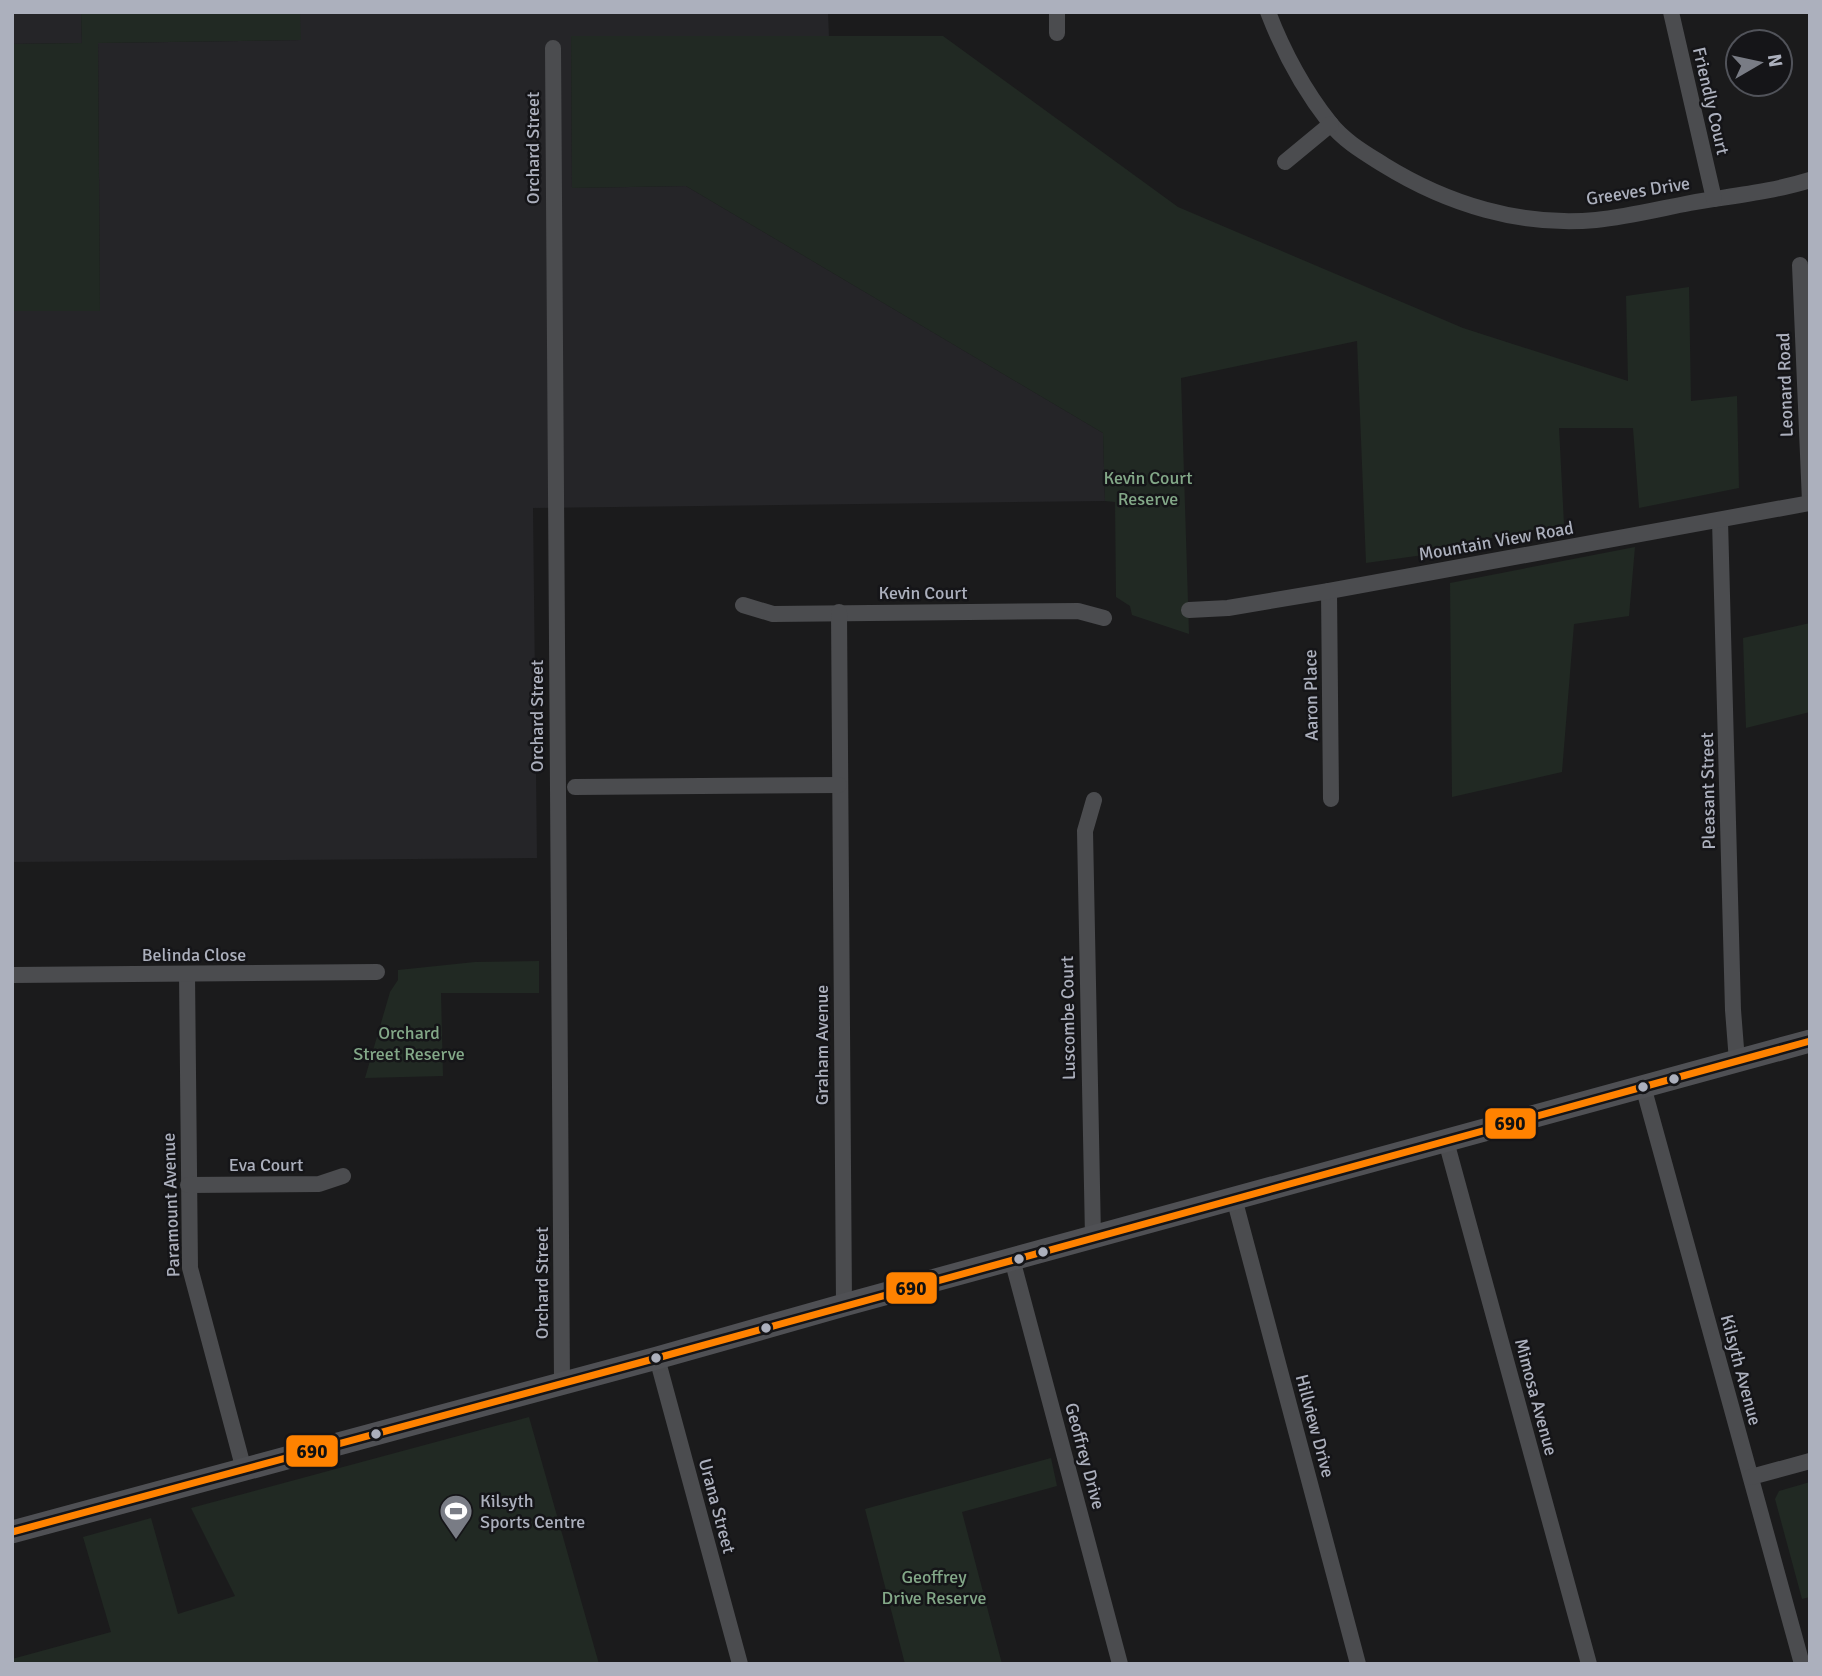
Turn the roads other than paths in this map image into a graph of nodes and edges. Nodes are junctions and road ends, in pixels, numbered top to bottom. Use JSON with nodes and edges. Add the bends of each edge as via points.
{"nodes":[{"id":1,"x":1057,"y":12,"type":"edge"},
{"id":2,"x":1268,"y":12,"type":"edge"},
{"id":3,"x":1671,"y":12,"type":"edge"},
{"id":4,"x":1057,"y":33,"type":"dead end"},
{"id":5,"x":552,"y":48,"type":"dead end"},
{"id":6,"x":1331,"y":124,"type":"junction"},
{"id":7,"x":1285,"y":162,"type":"dead end"},
{"id":8,"x":1810,"y":180,"type":"edge"},
{"id":9,"x":1714,"y":199,"type":"junction"},
{"id":10,"x":1800,"y":265,"type":"dead end"},
{"id":11,"x":1810,"y":503,"type":"edge"},
{"id":12,"x":1720,"y":520,"type":"junction"},
{"id":13,"x":1329,"y":591,"type":"junction"},
{"id":14,"x":743,"y":605,"type":"dead end"},
{"id":15,"x":1189,"y":610,"type":"dead end"},
{"id":16,"x":839,"y":612,"type":"junction"},
{"id":17,"x":1104,"y":618,"type":"dead end"},
{"id":18,"x":839,"y":785,"type":"junction"},
{"id":19,"x":575,"y":787,"type":"dead end"},
{"id":20,"x":1331,"y":799,"type":"dead end"},
{"id":21,"x":1094,"y":800,"type":"dead end"},
{"id":22,"x":377,"y":972,"type":"dead end"},
{"id":23,"x":187,"y":974,"type":"junction"},
{"id":24,"x":12,"y":975,"type":"edge"},
{"id":25,"x":1810,"y":1041,"type":"edge"},
{"id":26,"x":1737,"y":1061,"type":"junction"},
{"id":27,"x":1643,"y":1086,"type":"junction"},
{"id":28,"x":1446,"y":1140,"type":"junction"},
{"id":29,"x":343,"y":1176,"type":"dead end"},
{"id":30,"x":188,"y":1185,"type":"junction"},
{"id":31,"x":1234,"y":1198,"type":"junction"},
{"id":32,"x":1093,"y":1237,"type":"junction"},
{"id":33,"x":1012,"y":1259,"type":"junction"},
{"id":34,"x":844,"y":1305,"type":"junction"},
{"id":35,"x":657,"y":1358,"type":"junction"},
{"id":36,"x":562,"y":1383,"type":"junction"},
{"id":37,"x":1810,"y":1461,"type":"edge"},
{"id":38,"x":244,"y":1470,"type":"junction"},
{"id":39,"x":1751,"y":1478,"type":"junction"},
{"id":40,"x":12,"y":1532,"type":"edge"},
{"id":41,"x":740,"y":1664,"type":"edge"},
{"id":42,"x":1120,"y":1664,"type":"edge"},
{"id":43,"x":1358,"y":1664,"type":"edge"},
{"id":44,"x":1589,"y":1664,"type":"edge"},
{"id":45,"x":1802,"y":1664,"type":"edge"}],
"edges":[{"from":1,"to":4,"type":"street"},
{"from":2,"to":6,"type":"street","name":"Greeves Drive","via":[[1280,44]]},
{"from":3,"to":9,"type":"street","name":"Friendly Court"},
{"from":5,"to":36,"type":"street","name":"Orchard Street"},
{"from":6,"to":7,"type":"street"},
{"from":6,"to":9,"type":"street","name":"Greeves Drive","via":[[1357,148],[1403,176],[1457,202],[1503,214],[1596,220]]},
{"from":8,"to":9,"type":"street","name":"Greeves Drive"},
{"from":10,"to":11,"type":"street","name":"Leonard Road"},
{"from":11,"to":12,"type":"street","name":"Mountain View Road"},
{"from":12,"to":13,"type":"street","name":"Mountain View Road"},
{"from":12,"to":26,"type":"street","name":"Pleasant Street"},
{"from":13,"to":15,"type":"street","name":"Mountain View Road"},
{"from":13,"to":20,"type":"street","name":"Aaron Place"},
{"from":14,"to":16,"type":"street","name":"Kevin Court","via":[[773,614]]},
{"from":16,"to":17,"type":"street","name":"Kevin Court","via":[[1078,611]]},
{"from":16,"to":18,"type":"street","name":"Graham Avenue"},
{"from":18,"to":19,"type":"street"},
{"from":18,"to":34,"type":"street","name":"Graham Avenue"},
{"from":21,"to":32,"type":"street","name":"Luscombe Court","via":[[1085,831]]},
{"from":22,"to":23,"type":"street","name":"Belinda Close"},
{"from":23,"to":24,"type":"street","name":"Belinda Close"},
{"from":23,"to":30,"type":"street","name":"Paramount Avenue"},
{"from":25,"to":26,"type":"main road"},
{"from":26,"to":27,"type":"main road"},
{"from":27,"to":28,"type":"main road"},
{"from":27,"to":39,"type":"street","name":"Kilsyth Avenue"},
{"from":28,"to":31,"type":"main road"},
{"from":28,"to":44,"type":"street","name":"Mimosa Avenue"},
{"from":29,"to":30,"type":"street","name":"Eva Court","via":[[318,1184]]},
{"from":30,"to":38,"type":"street","name":"Paramount Avenue","via":[[191,1276]]},
{"from":31,"to":32,"type":"main road"},
{"from":31,"to":43,"type":"street","name":"Hillview Drive"},
{"from":32,"to":33,"type":"main road"},
{"from":33,"to":34,"type":"main road"},
{"from":33,"to":42,"type":"street","name":"Geoffrey Drive"},
{"from":34,"to":35,"type":"main road"},
{"from":35,"to":36,"type":"main road"},
{"from":35,"to":41,"type":"street","name":"Urana Street"},
{"from":36,"to":38,"type":"main road"},
{"from":37,"to":39,"type":"street"},
{"from":38,"to":40,"type":"main road"},
{"from":39,"to":45,"type":"street","name":"Kilsyth Avenue"}]}
